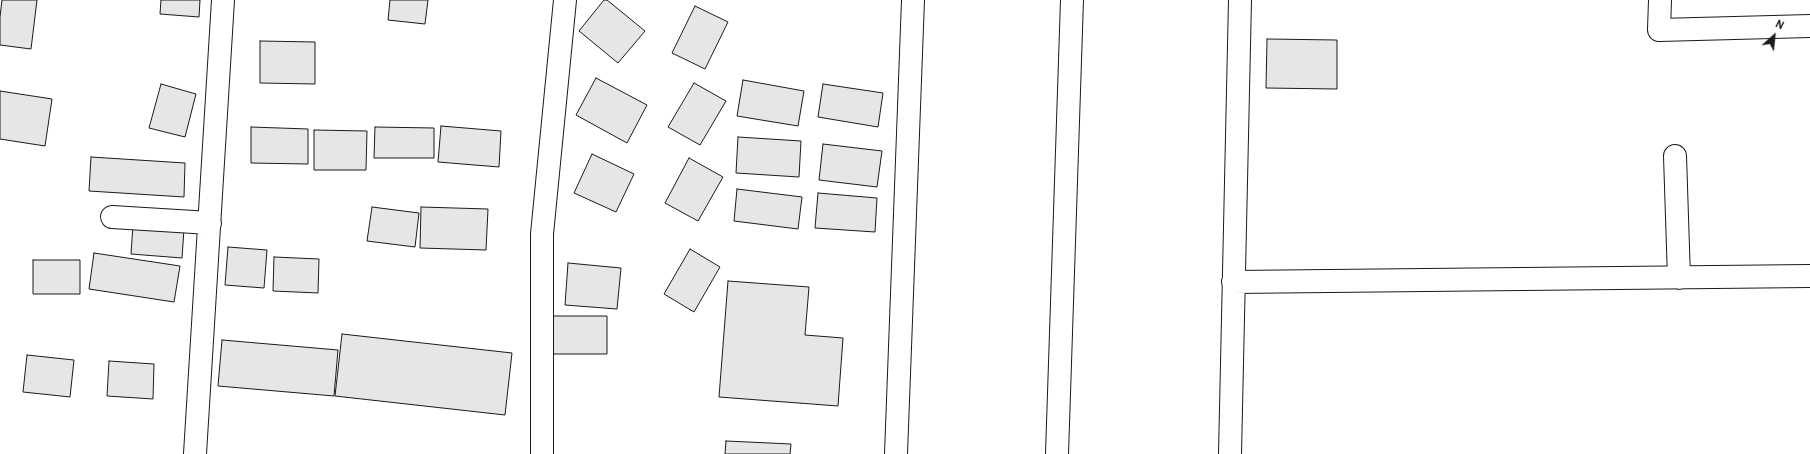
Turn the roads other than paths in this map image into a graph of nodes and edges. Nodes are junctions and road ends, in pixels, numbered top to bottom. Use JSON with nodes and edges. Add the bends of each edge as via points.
{"nodes":[{"id":1,"x":223,"y":0,"type":"edge"},
{"id":2,"x":565,"y":0,"type":"edge"},
{"id":3,"x":913,"y":0,"type":"edge"},
{"id":4,"x":1072,"y":0,"type":"edge"},
{"id":5,"x":1240,"y":0,"type":"edge"},
{"id":6,"x":1660,"y":0,"type":"edge"},
{"id":7,"x":1810,"y":26,"type":"edge"},
{"id":8,"x":1676,"y":156,"type":"dead end"},
{"id":9,"x":112,"y":217,"type":"dead end"},
{"id":10,"x":210,"y":222,"type":"junction"},
{"id":11,"x":1810,"y":276,"type":"edge"},
{"id":12,"x":1679,"y":278,"type":"junction"},
{"id":13,"x":1233,"y":282,"type":"junction"},
{"id":14,"x":195,"y":454,"type":"edge"},
{"id":15,"x":542,"y":454,"type":"edge"},
{"id":16,"x":896,"y":454,"type":"edge"},
{"id":17,"x":1057,"y":454,"type":"edge"},
{"id":18,"x":1230,"y":454,"type":"edge"}],
"edges":[{"from":1,"to":10,"type":"street"},
{"from":2,"to":15,"type":"street","via":[[542,234]]},
{"from":3,"to":16,"type":"street"},
{"from":4,"to":17,"type":"street"},
{"from":5,"to":13,"type":"street"},
{"from":6,"to":7,"type":"street","via":[[1659,30]]},
{"from":8,"to":12,"type":"street"},
{"from":9,"to":10,"type":"street"},
{"from":10,"to":14,"type":"street"},
{"from":11,"to":12,"type":"street"},
{"from":12,"to":13,"type":"street"},
{"from":13,"to":18,"type":"street"}]}
